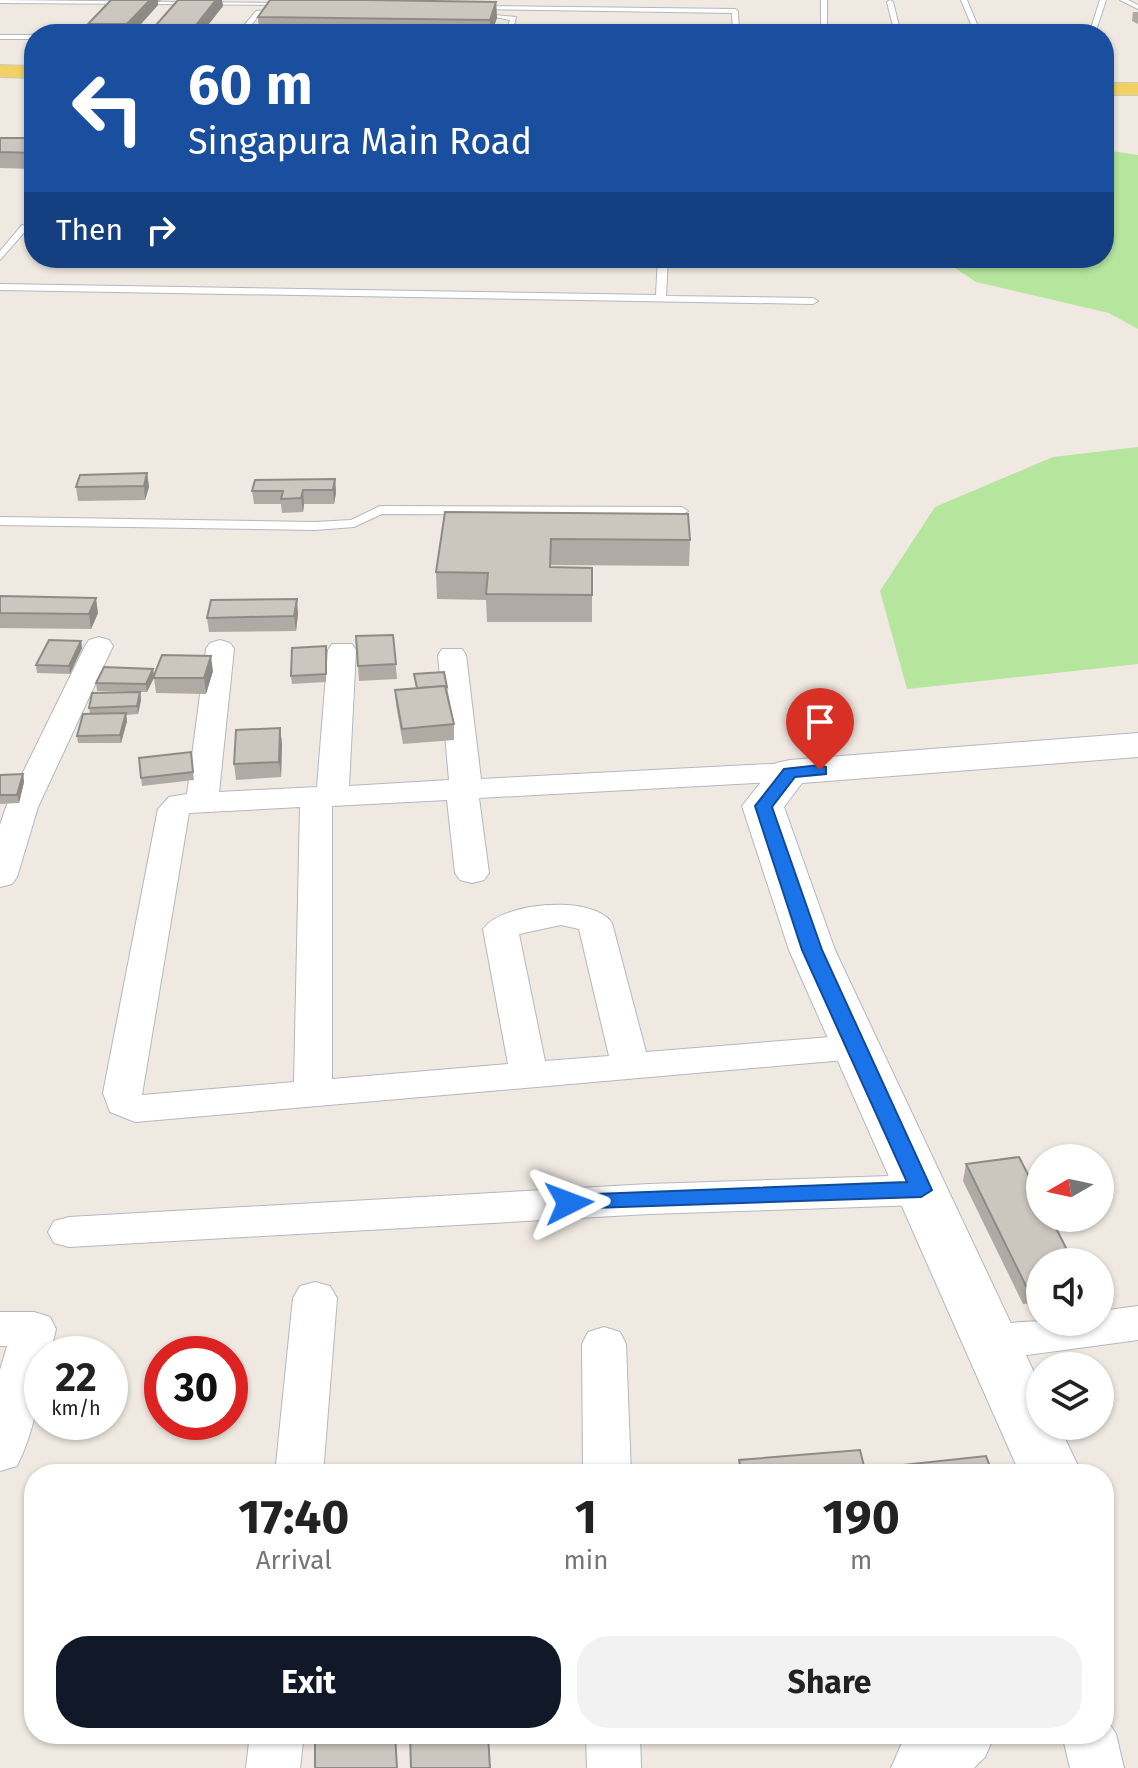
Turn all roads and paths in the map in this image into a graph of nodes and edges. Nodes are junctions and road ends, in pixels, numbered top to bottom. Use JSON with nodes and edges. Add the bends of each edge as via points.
{"nodes":[{"id":1,"x":735,"y":0,"type":"edge"},
{"id":2,"x":824,"y":0,"type":"edge"},
{"id":3,"x":964,"y":0,"type":"edge"},
{"id":4,"x":1103,"y":0,"type":"edge"},
{"id":5,"x":1123,"y":0,"type":"edge"},
{"id":6,"x":0,"y":1,"type":"edge"},
{"id":7,"x":240,"y":2,"type":"edge"},
{"id":8,"x":890,"y":2,"type":"edge"},
{"id":9,"x":1138,"y":7,"type":"edge"},
{"id":10,"x":735,"y":11,"type":"junction"},
{"id":11,"x":248,"y":24,"type":"edge"},
{"id":12,"x":512,"y":24,"type":"edge"},
{"id":13,"x":736,"y":24,"type":"edge"},
{"id":14,"x":824,"y":24,"type":"edge"},
{"id":15,"x":896,"y":24,"type":"edge"},
{"id":16,"x":974,"y":24,"type":"edge"},
{"id":17,"x":1095,"y":24,"type":"edge"},
{"id":18,"x":0,"y":37,"type":"edge"},
{"id":19,"x":24,"y":37,"type":"edge"},
{"id":20,"x":0,"y":68,"type":"edge"},
{"id":21,"x":24,"y":69,"type":"edge"},
{"id":22,"x":1114,"y":86,"type":"edge"},
{"id":23,"x":1138,"y":86,"type":"edge"},
{"id":24,"x":24,"y":232,"type":"edge"},
{"id":25,"x":0,"y":257,"type":"edge"},
{"id":26,"x":663,"y":268,"type":"edge"},
{"id":27,"x":0,"y":287,"type":"edge"},
{"id":28,"x":661,"y":299,"type":"junction"},
{"id":29,"x":813,"y":301,"type":"dead end"},
{"id":30,"x":682,"y":511,"type":"edge"},
{"id":31,"x":0,"y":521,"type":"edge"},
{"id":32,"x":99,"y":646,"type":"dead end"},
{"id":33,"x":220,"y":649,"type":"dead end"},
{"id":34,"x":342,"y":650,"type":"dead end"},
{"id":35,"x":452,"y":655,"type":"dead end"},
{"id":36,"x":1138,"y":745,"type":"edge"},
{"id":37,"x":790,"y":772,"type":"junction"},
{"id":38,"x":464,"y":788,"type":"junction"},
{"id":39,"x":324,"y":796,"type":"junction"},
{"id":40,"x":202,"y":802,"type":"junction"},
{"id":41,"x":472,"y":873,"type":"dead end"},
{"id":42,"x":0,"y":877,"type":"edge"},
{"id":43,"x":856,"y":1047,"type":"junction"},
{"id":44,"x":631,"y":1067,"type":"junction"},
{"id":45,"x":529,"y":1076,"type":"junction"},
{"id":46,"x":313,"y":1096,"type":"junction"},
{"id":47,"x":921,"y":1190,"type":"junction"},
{"id":48,"x":69,"y":1232,"type":"dead end"},
{"id":49,"x":315,"y":1298,"type":"dead end"},
{"id":50,"x":1138,"y":1323,"type":"edge"},
{"id":51,"x":0,"y":1329,"type":"edge"},
{"id":52,"x":991,"y":1343,"type":"junction"},
{"id":53,"x":604,"y":1344,"type":"dead end"},
{"id":54,"x":0,"y":1452,"type":"edge"},
{"id":55,"x":300,"y":1464,"type":"edge"},
{"id":56,"x":607,"y":1464,"type":"edge"},
{"id":57,"x":1046,"y":1464,"type":"edge"},
{"id":58,"x":276,"y":1744,"type":"edge"},
{"id":59,"x":613,"y":1744,"type":"edge"},
{"id":60,"x":950,"y":1744,"type":"edge"},
{"id":61,"x":1091,"y":1744,"type":"edge"},
{"id":62,"x":273,"y":1768,"type":"edge"},
{"id":63,"x":614,"y":1768,"type":"edge"},
{"id":64,"x":926,"y":1768,"type":"edge"},
{"id":65,"x":1097,"y":1768,"type":"edge"}],
"edges":[{"from":1,"to":10,"type":"lane"},
{"from":2,"to":14,"type":"lane"},
{"from":3,"to":16,"type":"lane"},
{"from":4,"to":17,"type":"lane"},
{"from":5,"to":9,"type":"lane"},
{"from":6,"to":7,"type":"lane"},
{"from":7,"to":11,"type":"lane","via":[[300,8],[258,12]]},
{"from":8,"to":15,"type":"lane"},
{"from":10,"to":12,"type":"lane","via":[[473,11],[514,18]]},
{"from":10,"to":13,"type":"lane"},
{"from":18,"to":19,"type":"lane"},
{"from":20,"to":21,"type":"main road"},
{"from":22,"to":23,"type":"main road"},
{"from":24,"to":25,"type":"lane"},
{"from":26,"to":28,"type":"lane"},
{"from":27,"to":28,"type":"lane"},
{"from":28,"to":29,"type":"lane"},
{"from":30,"to":31,"type":"lane","via":[[380,510],[354,523],[315,526]]},
{"from":32,"to":42,"type":"street","via":[[22,807]]},
{"from":33,"to":40,"type":"street"},
{"from":34,"to":39,"type":"street"},
{"from":35,"to":38,"type":"street"},
{"from":36,"to":37,"type":"street"},
{"from":37,"to":38,"type":"street"},
{"from":37,"to":43,"type":"street","via":[[763,806],[812,950]]},
{"from":38,"to":39,"type":"street"},
{"from":38,"to":41,"type":"street"},
{"from":39,"to":40,"type":"street"},
{"from":39,"to":46,"type":"street"},
{"from":40,"to":46,"type":"street","via":[[174,809],[124,1103],[135,1109]]},
{"from":43,"to":44,"type":"street"},
{"from":43,"to":47,"type":"street"},
{"from":44,"to":45,"type":"street"},
{"from":44,"to":45,"type":"street","via":[[595,923],[587,917],[561,916],[501,929]]},
{"from":45,"to":46,"type":"street"},
{"from":47,"to":48,"type":"street","via":[[649,1199]]},
{"from":47,"to":52,"type":"street"},
{"from":49,"to":55,"type":"street"},
{"from":50,"to":52,"type":"street"},
{"from":51,"to":54,"type":"street","via":[[34,1329]]},
{"from":52,"to":57,"type":"street"},
{"from":53,"to":56,"type":"street"},
{"from":58,"to":62,"type":"street"},
{"from":59,"to":63,"type":"street"},
{"from":60,"to":64,"type":"street"},
{"from":61,"to":65,"type":"street"}]}
